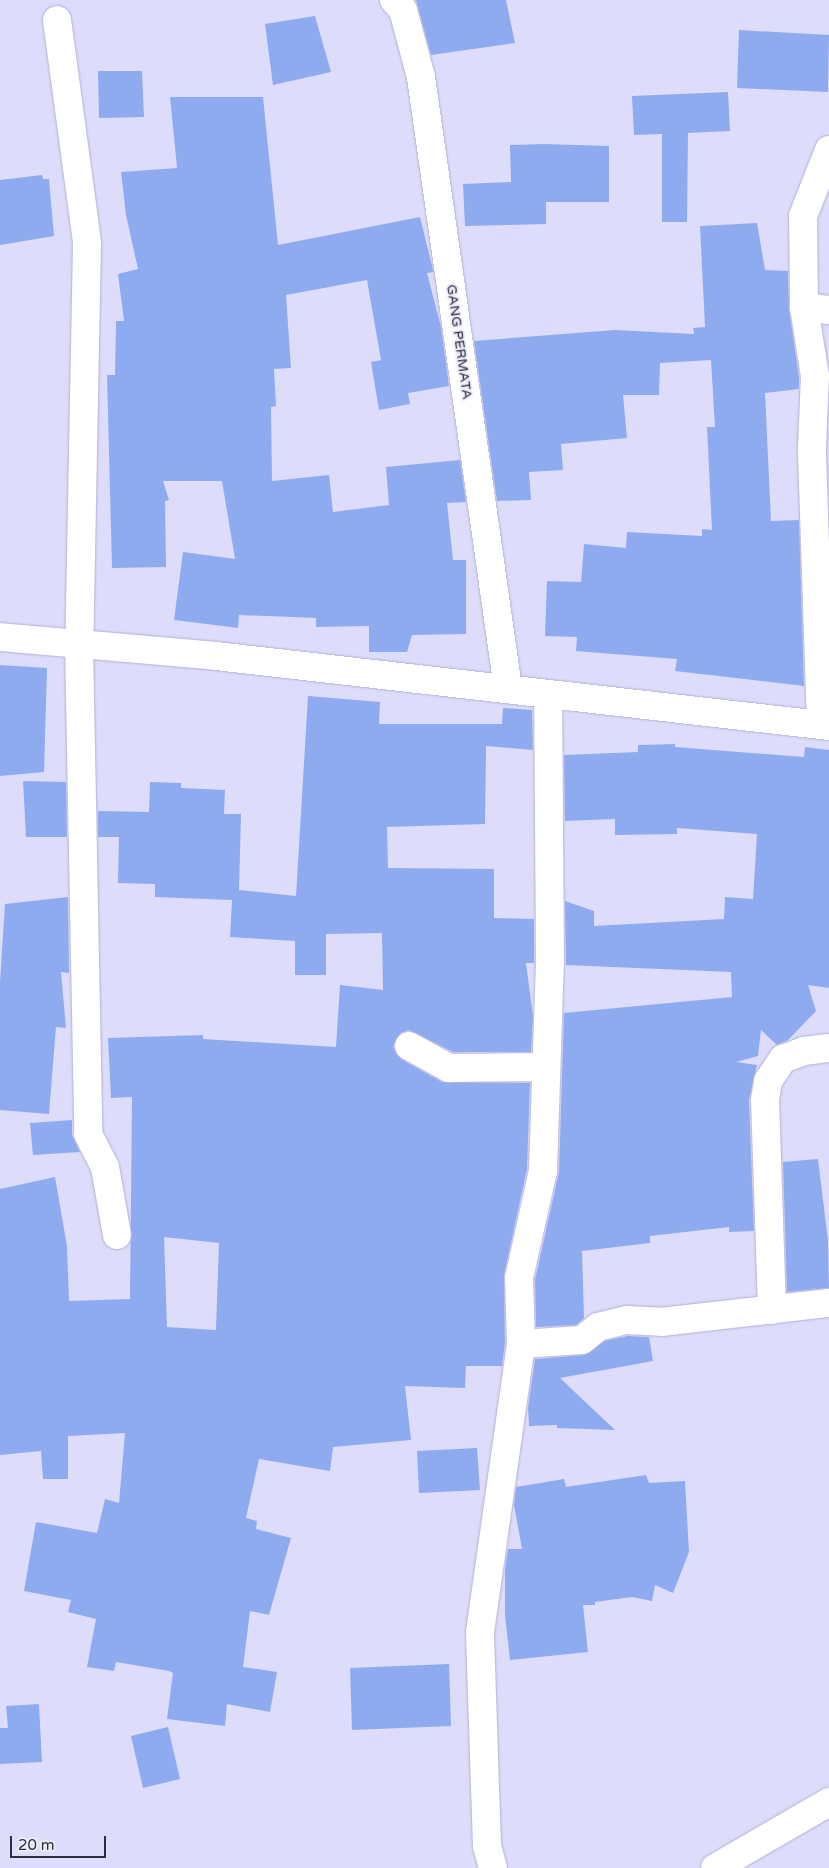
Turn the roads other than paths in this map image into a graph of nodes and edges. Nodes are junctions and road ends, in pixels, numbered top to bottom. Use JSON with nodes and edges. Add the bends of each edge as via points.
{"nodes":[{"id":1,"x":394,"y":0,"type":"edge"},
{"id":2,"x":57,"y":20,"type":"dead end"},
{"id":3,"x":829,"y":150,"type":"edge"},
{"id":4,"x":816,"y":309,"type":"edge"},
{"id":5,"x":0,"y":637,"type":"edge"},
{"id":6,"x":79,"y":645,"type":"junction"},
{"id":7,"x":508,"y":688,"type":"junction"},
{"id":8,"x":548,"y":694,"type":"junction"},
{"id":9,"x":825,"y":725,"type":"edge"},
{"id":10,"x":409,"y":1046,"type":"dead end"},
{"id":11,"x":829,"y":1048,"type":"edge"},
{"id":12,"x":544,"y":1067,"type":"junction"},
{"id":13,"x":117,"y":1235,"type":"dead end"},
{"id":14,"x":829,"y":1304,"type":"edge"},
{"id":15,"x":772,"y":1310,"type":"junction"},
{"id":16,"x":520,"y":1344,"type":"junction"},
{"id":17,"x":829,"y":1802,"type":"edge"},
{"id":18,"x":493,"y":1868,"type":"edge"},
{"id":19,"x":715,"y":1868,"type":"edge"}],
"edges":[{"from":1,"to":7,"type":"street","name":"GANG PERMATA","via":[[403,10],[422,77]]},
{"from":2,"to":6,"type":"street","via":[[87,243]]},
{"from":3,"to":4,"type":"street","via":[[803,216]]},
{"from":4,"to":9,"type":"street","via":[[812,447]]},
{"from":5,"to":6,"type":"street"},
{"from":6,"to":7,"type":"street","via":[[216,656]]},
{"from":6,"to":13,"type":"street","via":[[88,1134],[104,1167]]},
{"from":7,"to":8,"type":"street"},
{"from":8,"to":9,"type":"street"},
{"from":8,"to":12,"type":"street","via":[[550,964]]},
{"from":10,"to":12,"type":"street","via":[[449,1068]]},
{"from":11,"to":15,"type":"street","via":[[804,1051],[783,1059],[768,1081],[765,1100]]},
{"from":12,"to":16,"type":"street","via":[[543,1171],[519,1278]]},
{"from":14,"to":15,"type":"street"},
{"from":15,"to":16,"type":"street","via":[[661,1322],[628,1320],[598,1327],[582,1340]]},
{"from":16,"to":18,"type":"street","via":[[480,1632],[487,1846]]},
{"from":17,"to":19,"type":"street"}]}
